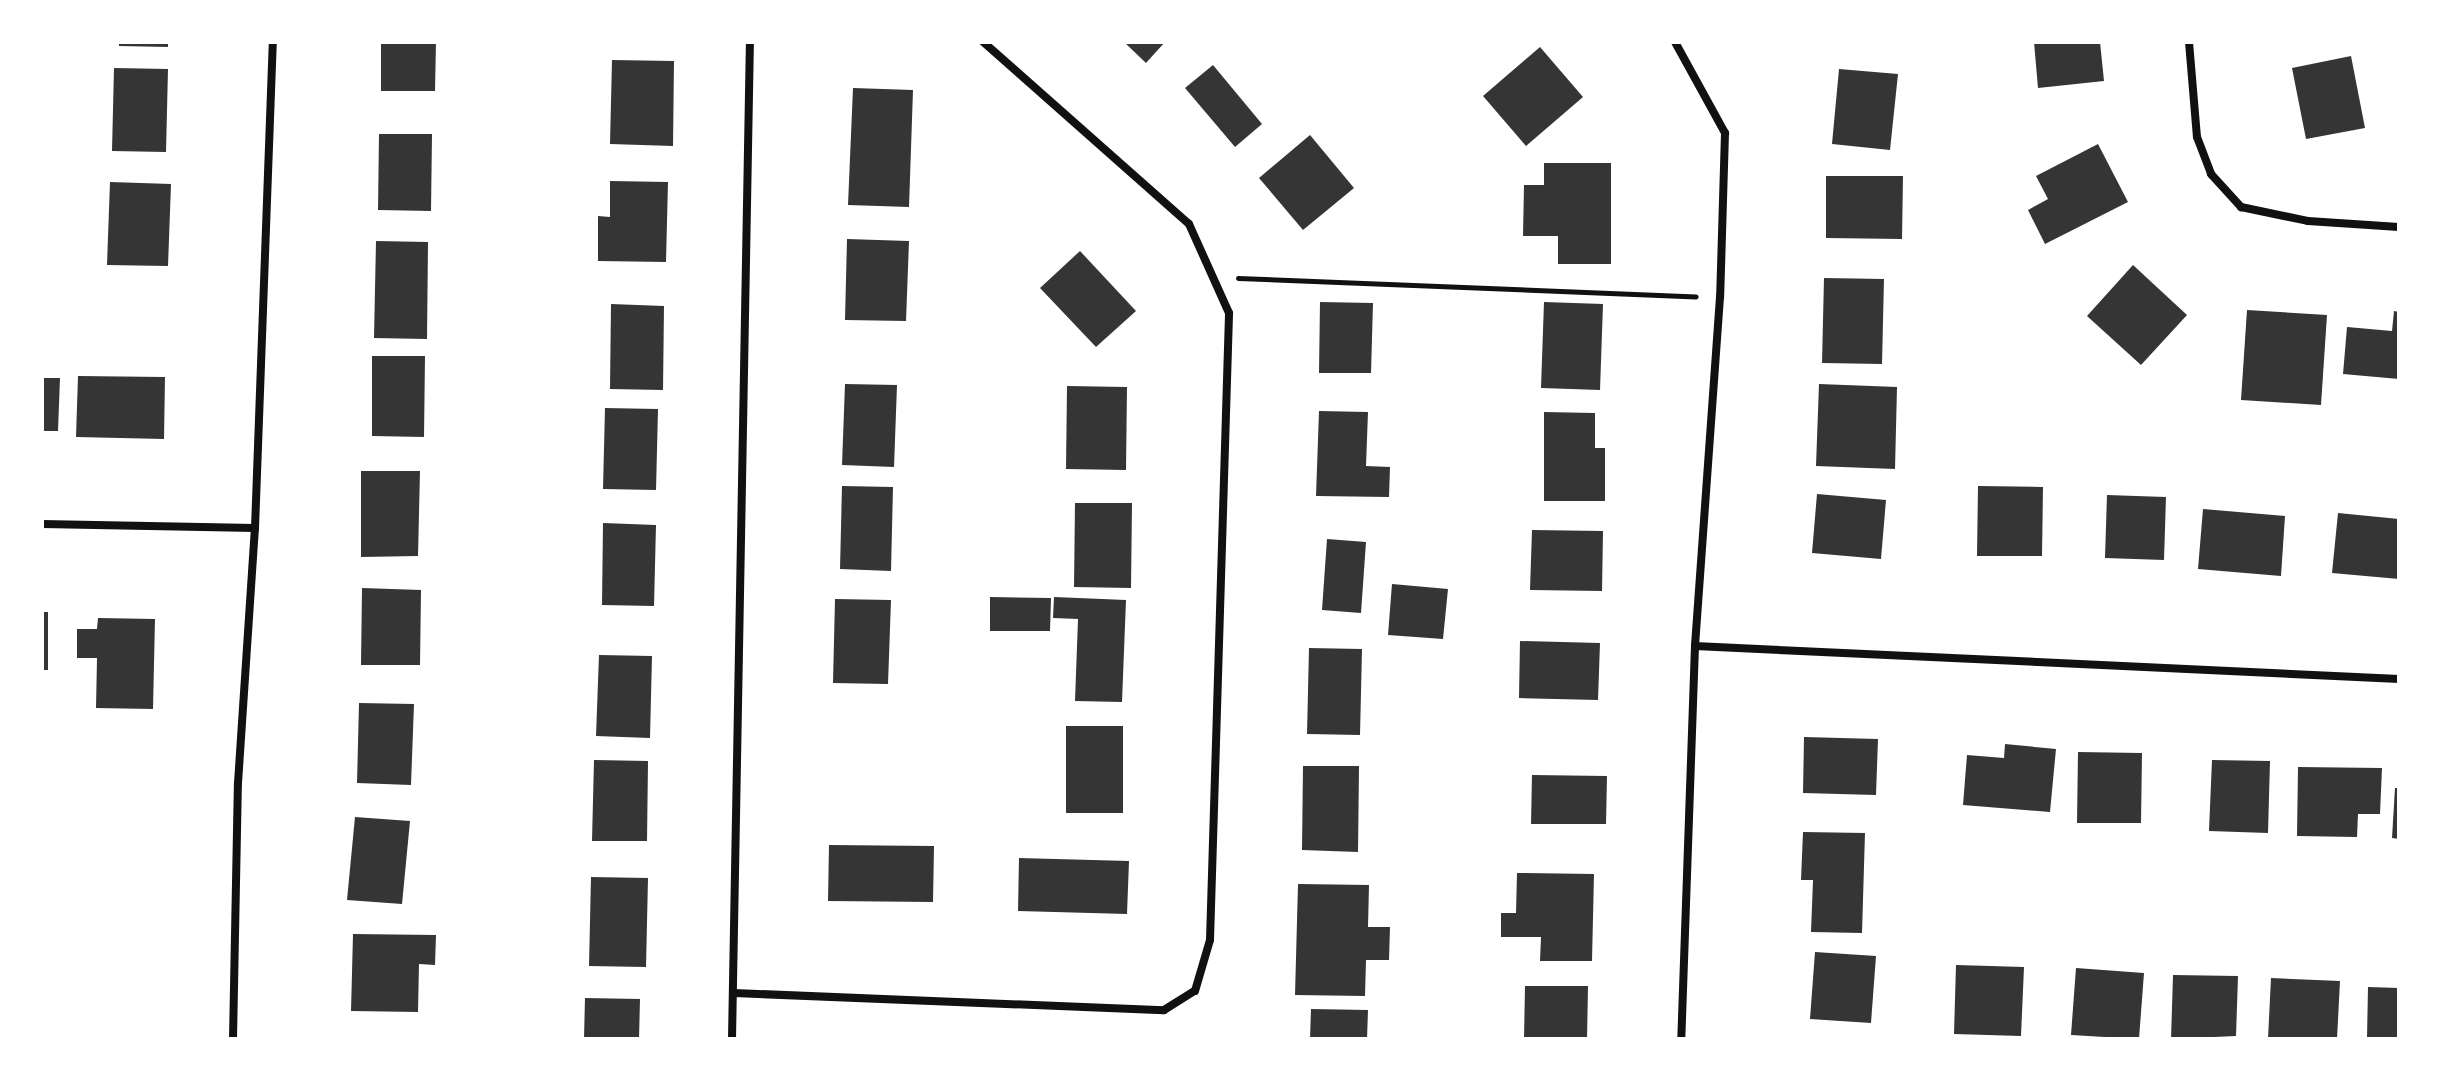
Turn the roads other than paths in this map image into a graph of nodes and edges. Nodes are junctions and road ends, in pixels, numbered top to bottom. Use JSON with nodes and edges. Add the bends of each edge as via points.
{"nodes":[{"id":1,"x":273,"y":42,"type":"edge"},
{"id":2,"x":750,"y":42,"type":"edge"},
{"id":3,"x":983,"y":42,"type":"edge"},
{"id":4,"x":1675,"y":42,"type":"edge"},
{"id":5,"x":2189,"y":42,"type":"edge"},
{"id":6,"x":2399,"y":227,"type":"edge"},
{"id":7,"x":42,"y":524,"type":"edge"},
{"id":8,"x":255,"y":528,"type":"junction"},
{"id":9,"x":1695,"y":646,"type":"junction"},
{"id":10,"x":2399,"y":679,"type":"edge"},
{"id":11,"x":734,"y":993,"type":"junction"},
{"id":12,"x":233,"y":1039,"type":"edge"},
{"id":13,"x":732,"y":1039,"type":"edge"},
{"id":14,"x":1681,"y":1039,"type":"edge"}],
"edges":[{"from":1,"to":8,"type":"street"},
{"from":2,"to":11,"type":"street"},
{"from":3,"to":11,"type":"street","via":[[1189,224],[1229,313],[1210,940],[1195,991],[1164,1010]]},
{"from":4,"to":9,"type":"street","via":[[1725,133],[1720,297]]},
{"from":5,"to":6,"type":"street","via":[[2197,137],[2211,174],[2241,207],[2308,221]]},
{"from":7,"to":8,"type":"street"},
{"from":8,"to":12,"type":"street","via":[[238,783]]},
{"from":9,"to":10,"type":"street"},
{"from":9,"to":14,"type":"street"},
{"from":11,"to":13,"type":"street"}]}
